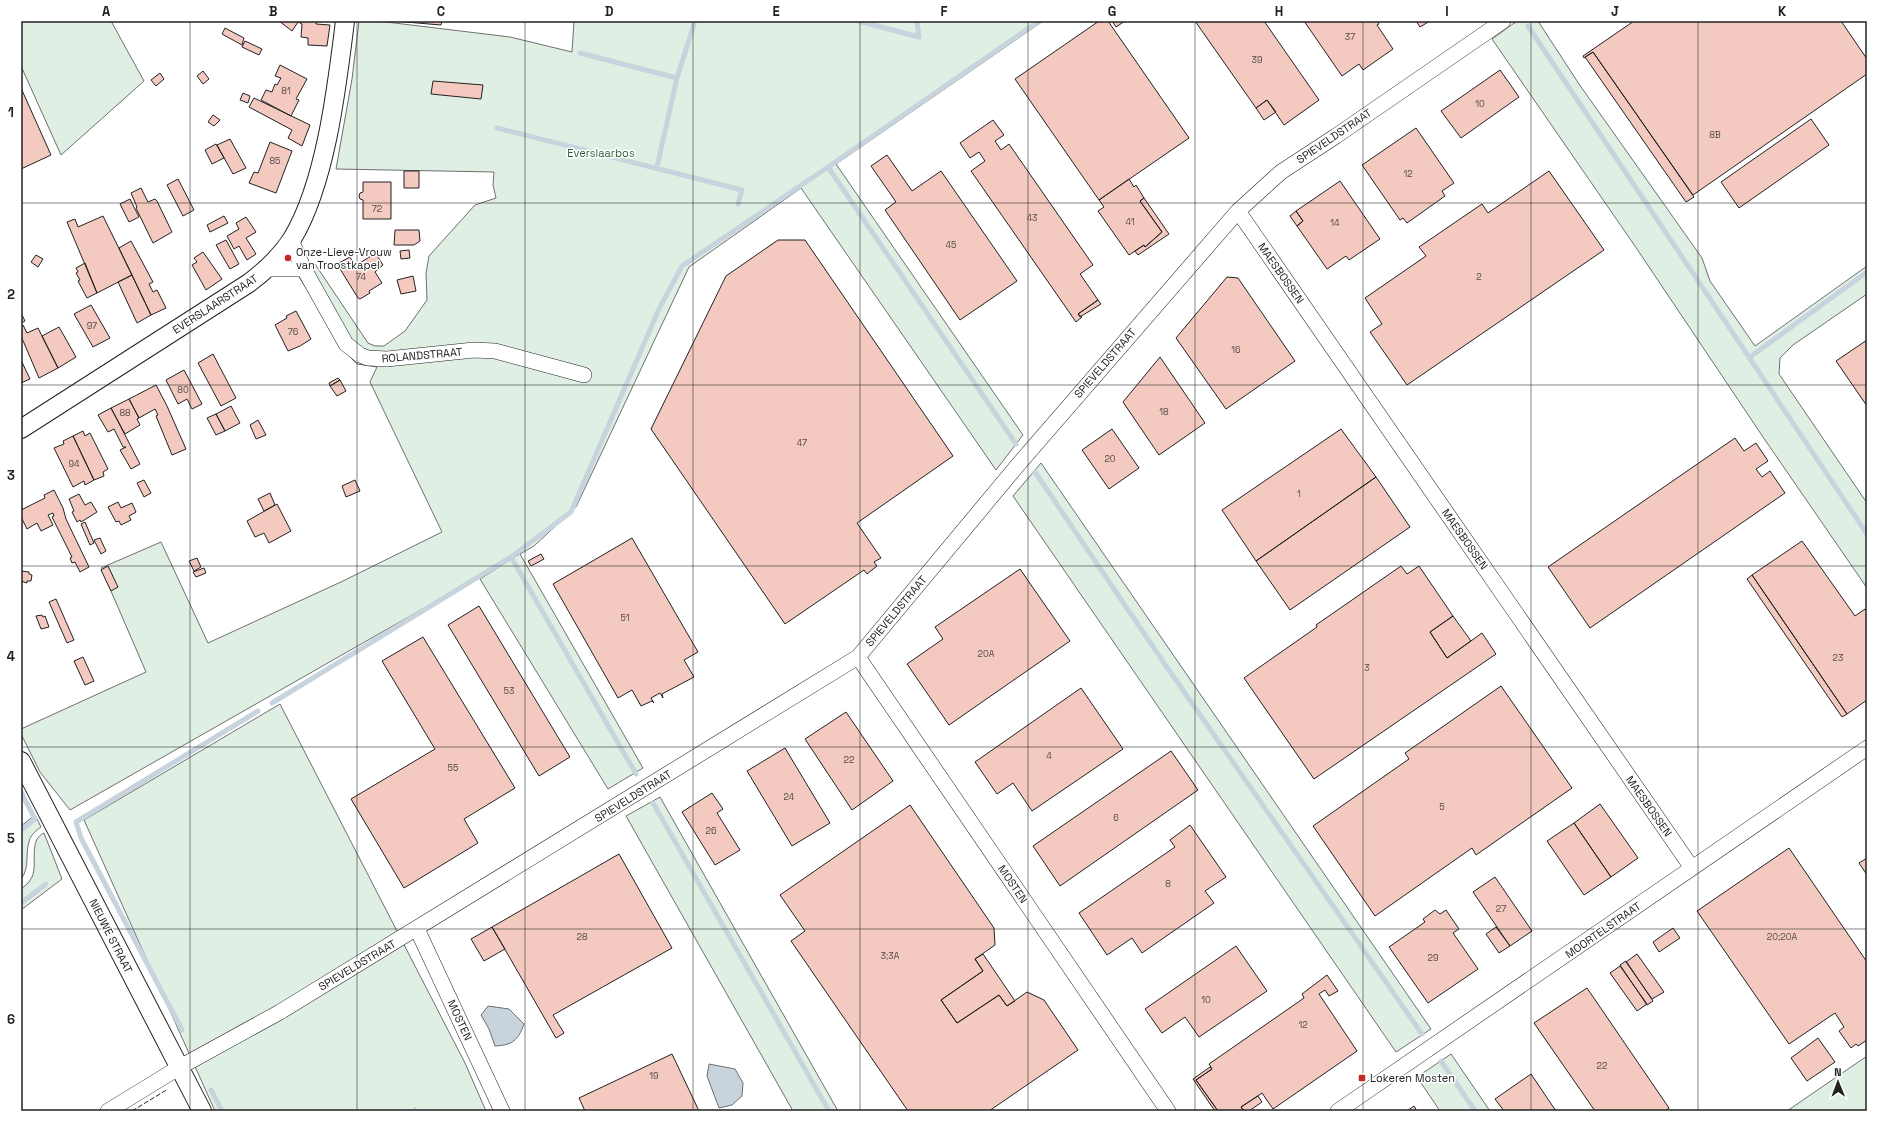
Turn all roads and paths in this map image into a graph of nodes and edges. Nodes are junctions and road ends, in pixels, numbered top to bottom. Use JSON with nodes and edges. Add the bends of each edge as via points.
{"nodes":[{"id":1,"x":345,"y":21,"type":"edge"},
{"id":2,"x":1503,"y":21,"type":"edge"},
{"id":3,"x":1238,"y":211,"type":"junction"},
{"id":4,"x":291,"y":240,"type":"junction"},
{"id":5,"x":267,"y":269,"type":"junction"},
{"id":6,"x":304,"y":269,"type":"junction"},
{"id":7,"x":584,"y":375,"type":"dead end"},
{"id":8,"x":21,"y":429,"type":"edge"},
{"id":9,"x":858,"y":657,"type":"junction"},
{"id":10,"x":1867,"y":748,"type":"edge"},
{"id":11,"x":21,"y":761,"type":"edge"},
{"id":12,"x":1692,"y":868,"type":"junction"},
{"id":13,"x":417,"y":929,"type":"junction"},
{"id":14,"x":180,"y":1067,"type":"junction"},
{"id":15,"x":108,"y":1111,"type":"edge"},
{"id":16,"x":202,"y":1111,"type":"edge"},
{"id":17,"x":502,"y":1111,"type":"edge"},
{"id":18,"x":1168,"y":1111,"type":"edge"},
{"id":19,"x":1338,"y":1111,"type":"edge"}],
"edges":[{"from":1,"to":4,"type":"street","name":"EVERSLAARSTRAAT","via":[[322,158],[304,216]]},
{"from":2,"to":3,"type":"street","name":"SPIEVELDSTRAAT","via":[[1281,172]]},
{"from":3,"to":9,"type":"street","name":"SPIEVELDSTRAAT","via":[[1022,460]]},
{"from":3,"to":12,"type":"street","name":"MAESBOSSEN"},
{"from":4,"to":5,"type":"street","name":"EVERSLAARSTRAAT"},
{"from":4,"to":6,"type":"street","name":"ROLANDSTRAAT"},
{"from":5,"to":6,"type":"street"},
{"from":5,"to":8,"type":"street","name":"EVERSLAARSTRAAT","via":[[250,283]]},
{"from":6,"to":7,"type":"street","name":"ROLANDSTRAAT","via":[[346,344],[360,355],[387,359],[474,350],[495,351]]},
{"from":9,"to":13,"type":"street","name":"SPIEVELDSTRAAT"},
{"from":9,"to":18,"type":"street","name":"MOSTEN"},
{"from":10,"to":12,"type":"street","name":"MOORTELSTRAAT"},
{"from":11,"to":14,"type":"street","name":"NIEUWE STRAAT"},
{"from":12,"to":19,"type":"street","name":"MOORTELSTRAAT"},
{"from":13,"to":14,"type":"street","name":"SPIEVELDSTRAAT","via":[[280,1012]]},
{"from":13,"to":17,"type":"street","name":"MOSTEN"},
{"from":14,"to":15,"type":"street","name":"SPIEVELDSTRAAT"},
{"from":14,"to":16,"type":"street","name":"NIEUWE STRAAT"}]}
